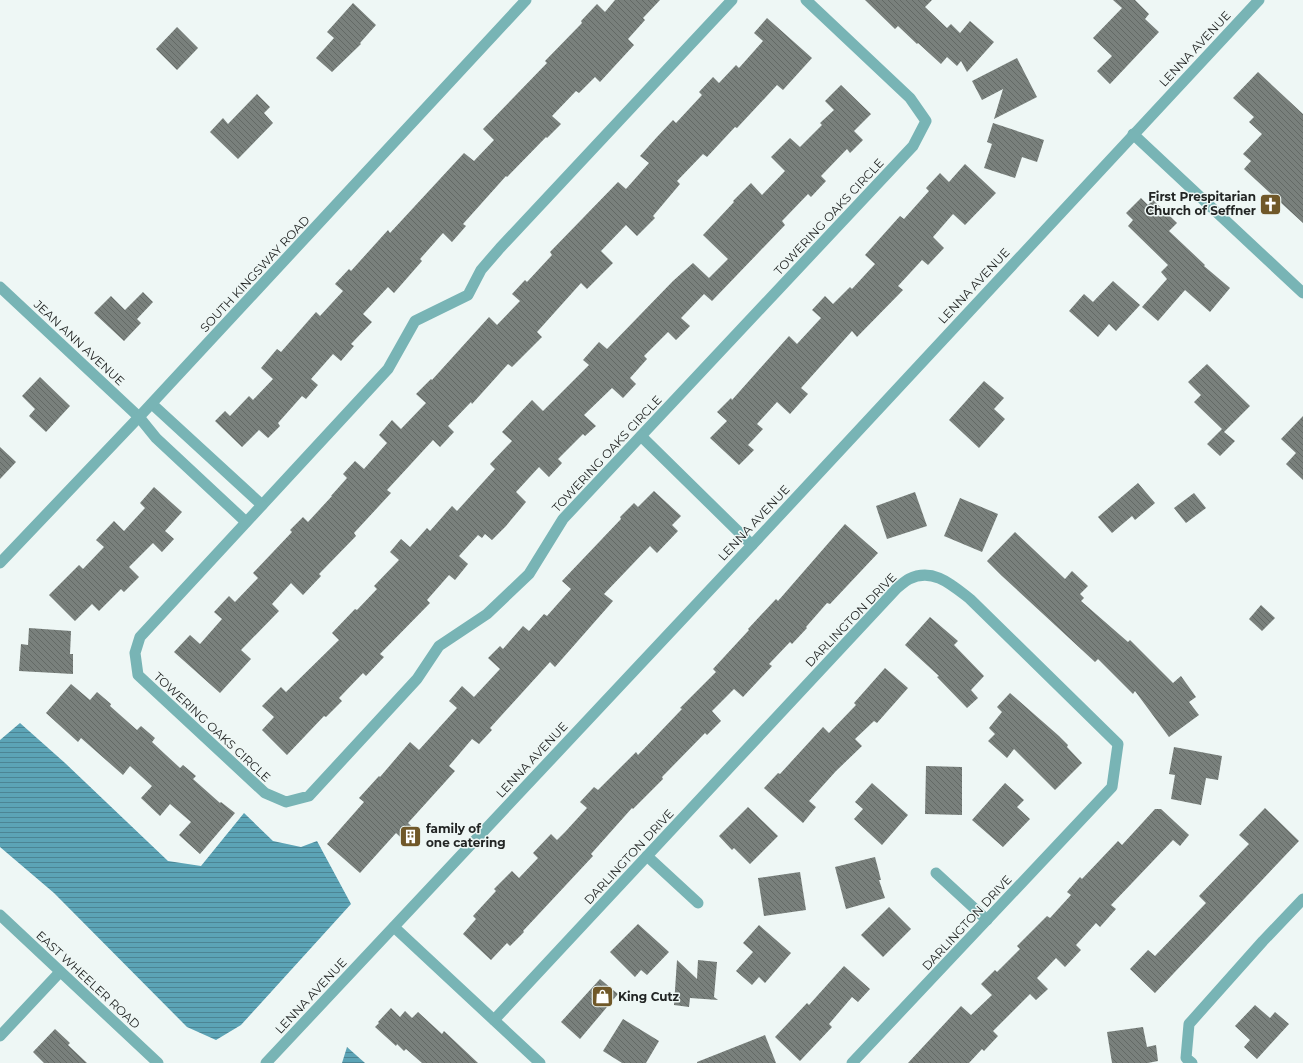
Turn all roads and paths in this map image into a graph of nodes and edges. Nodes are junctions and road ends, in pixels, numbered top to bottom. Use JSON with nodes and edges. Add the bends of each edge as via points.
{"nodes":[{"id":1,"x":526,"y":0,"type":"edge"},
{"id":2,"x":732,"y":0,"type":"edge"},
{"id":3,"x":806,"y":0,"type":"edge"},
{"id":4,"x":1259,"y":0,"type":"edge"},
{"id":5,"x":1134,"y":134,"type":"junction"},
{"id":6,"x":0,"y":287,"type":"edge"},
{"id":7,"x":1303,"y":293,"type":"edge"},
{"id":8,"x":152,"y":404,"type":"junction"},
{"id":9,"x":139,"y":417,"type":"junction"},
{"id":10,"x":640,"y":436,"type":"junction"},
{"id":11,"x":262,"y":505,"type":"junction"},
{"id":12,"x":246,"y":522,"type":"junction"},
{"id":13,"x":752,"y":545,"type":"junction"},
{"id":14,"x":0,"y":563,"type":"edge"},
{"id":15,"x":648,"y":856,"type":"junction"},
{"id":16,"x":936,"y":873,"type":"dead end"},
{"id":17,"x":1303,"y":899,"type":"edge"},
{"id":18,"x":698,"y":903,"type":"dead end"},
{"id":19,"x":0,"y":915,"type":"edge"},
{"id":20,"x":987,"y":920,"type":"junction"},
{"id":21,"x":394,"y":927,"type":"junction"},
{"id":22,"x":60,"y":972,"type":"junction"},
{"id":23,"x":494,"y":1020,"type":"junction"},
{"id":24,"x":0,"y":1036,"type":"edge"},
{"id":25,"x":158,"y":1063,"type":"edge"},
{"id":26,"x":266,"y":1063,"type":"edge"},
{"id":27,"x":540,"y":1063,"type":"edge"},
{"id":28,"x":852,"y":1063,"type":"edge"},
{"id":29,"x":1192,"y":1063,"type":"edge"}],
"edges":[{"from":1,"to":8,"type":"street","name":"SOUTH KINGSWAY ROAD"},
{"from":2,"to":11,"type":"street","name":"TOWERING OAKS CIRCLE","via":[[500,248],[481,270],[468,295],[415,321],[388,369]]},
{"from":3,"to":10,"type":"street","name":"TOWERING OAKS CIRCLE","via":[[910,98],[926,121],[914,146]]},
{"from":4,"to":5,"type":"street","name":"LENNA AVENUE"},
{"from":5,"to":7,"type":"street"},
{"from":5,"to":13,"type":"street","name":"LENNA AVENUE"},
{"from":6,"to":9,"type":"street","name":"JEAN ANN AVENUE"},
{"from":8,"to":9,"type":"street","name":"SOUTH KINGSWAY ROAD"},
{"from":8,"to":11,"type":"street"},
{"from":9,"to":12,"type":"street","name":"JEAN ANN AVENUE","via":[[156,438]]},
{"from":9,"to":14,"type":"street","name":"SOUTH KINGSWAY ROAD"},
{"from":10,"to":12,"type":"street","name":"TOWERING OAKS CIRCLE","via":[[563,519],[530,574],[488,614],[439,646],[418,679],[309,796],[286,802],[265,793],[138,675],[135,652],[140,636]]},
{"from":10,"to":13,"type":"street"},
{"from":11,"to":12,"type":"street","name":"TOWERING OAKS CIRCLE"},
{"from":13,"to":21,"type":"street","name":"LENNA AVENUE"},
{"from":15,"to":18,"type":"street"},
{"from":15,"to":20,"type":"street","name":"DARLINGTON DRIVE","via":[[897,588],[909,579],[932,575],[952,584],[970,599],[1118,744],[1112,786]]},
{"from":15,"to":23,"type":"street","name":"DARLINGTON DRIVE"},
{"from":16,"to":20,"type":"street"},
{"from":17,"to":29,"type":"street","via":[[1189,1024],[1186,1058]]},
{"from":19,"to":22,"type":"street","name":"EAST WHEELER ROAD"},
{"from":20,"to":28,"type":"street","name":"DARLINGTON DRIVE"},
{"from":21,"to":23,"type":"street"},
{"from":21,"to":26,"type":"street","name":"LENNA AVENUE"},
{"from":22,"to":24,"type":"street"},
{"from":22,"to":25,"type":"street","name":"EAST WHEELER ROAD"},
{"from":23,"to":27,"type":"street"}]}
